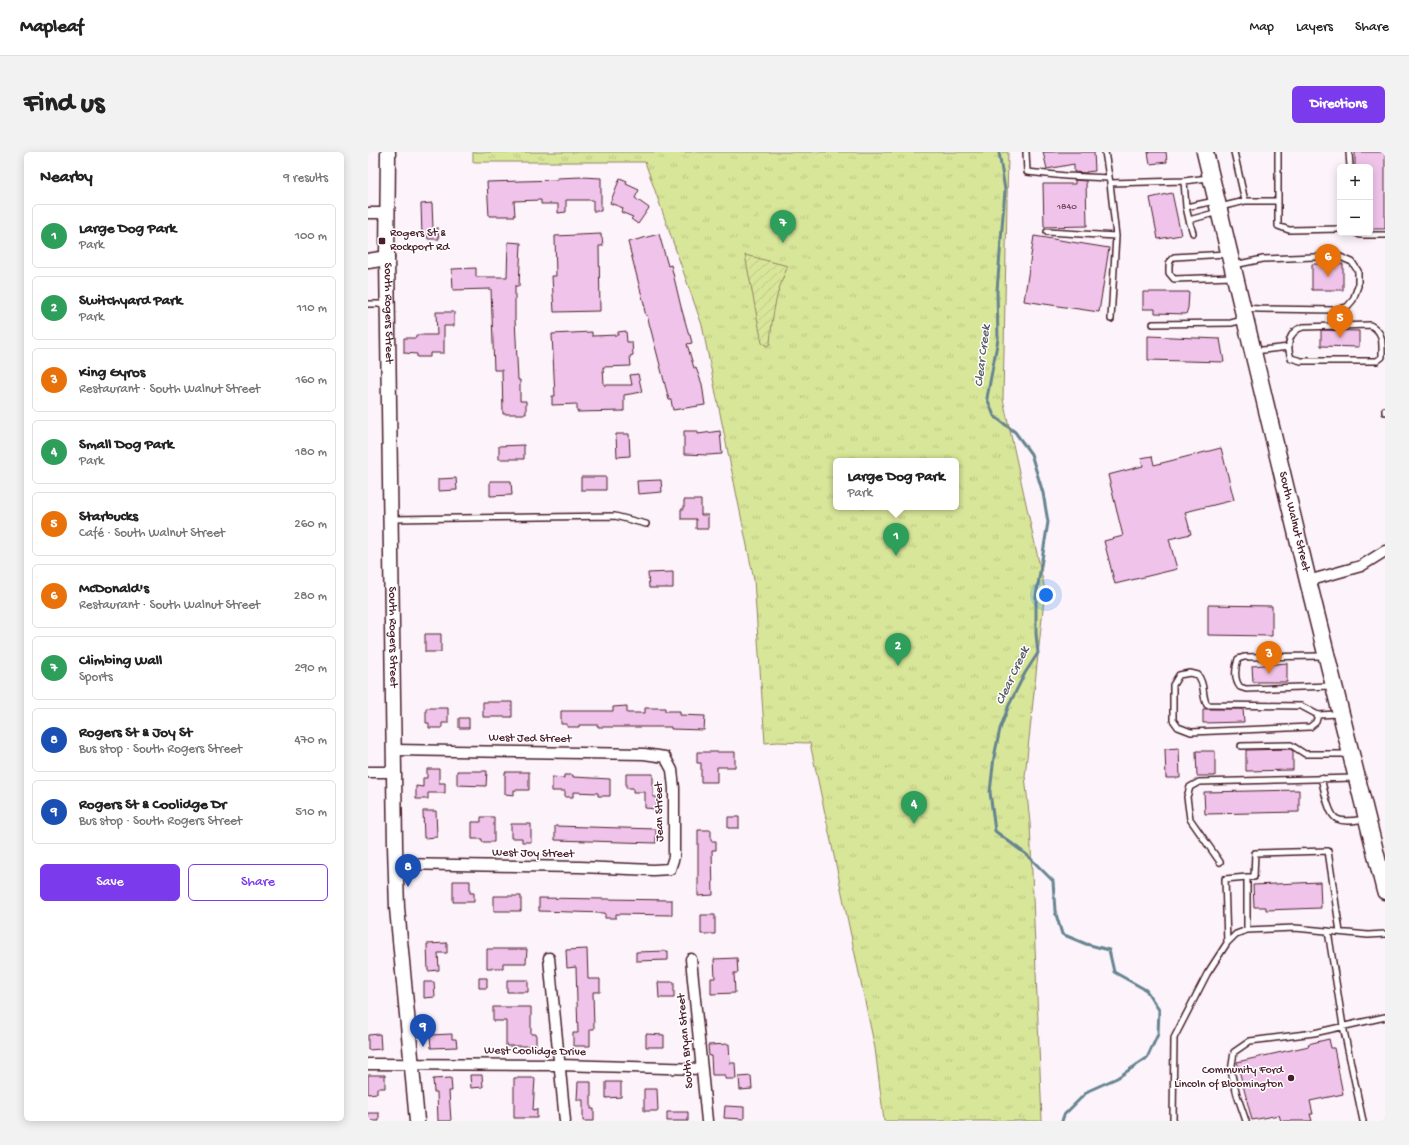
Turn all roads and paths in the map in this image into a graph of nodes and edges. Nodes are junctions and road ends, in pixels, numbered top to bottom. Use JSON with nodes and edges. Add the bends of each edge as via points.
{"nodes":[{"id":1,"x":388,"y":152,"type":"edge"},
{"id":2,"x":1026,"y":152,"type":"edge"},
{"id":3,"x":1105,"y":152,"type":"edge"},
{"id":4,"x":1205,"y":152,"type":"edge"},
{"id":5,"x":1234,"y":152,"type":"edge"},
{"id":6,"x":1278,"y":152,"type":"edge"},
{"id":7,"x":1349,"y":152,"type":"edge"},
{"id":8,"x":1350,"y":164,"type":"edge"},
{"id":9,"x":1211,"y":178,"type":"junction"},
{"id":10,"x":1110,"y":180,"type":"junction"},
{"id":11,"x":1184,"y":181,"type":"junction"},
{"id":12,"x":1245,"y":201,"type":"junction"},
{"id":13,"x":1278,"y":201,"type":"junction"},
{"id":14,"x":1218,"y":206,"type":"junction"},
{"id":15,"x":1186,"y":207,"type":"junction"},
{"id":16,"x":368,"y":213,"type":"edge"},
{"id":17,"x":387,"y":213,"type":"junction"},
{"id":18,"x":1189,"y":220,"type":"junction"},
{"id":19,"x":1337,"y":229,"type":"edge"},
{"id":20,"x":1047,"y":232,"type":"dead end"},
{"id":21,"x":1193,"y":233,"type":"dead end"},
{"id":22,"x":1373,"y":235,"type":"edge"},
{"id":23,"x":1385,"y":235,"type":"edge"},
{"id":24,"x":1116,"y":236,"type":"junction"},
{"id":25,"x":387,"y":258,"type":"junction"},
{"id":26,"x":368,"y":261,"type":"edge"},
{"id":27,"x":1233,"y":265,"type":"junction"},
{"id":28,"x":368,"y":304,"type":"edge"},
{"id":29,"x":388,"y":304,"type":"junction"},
{"id":30,"x":1244,"y":314,"type":"junction"},
{"id":31,"x":1111,"y":319,"type":"dead end"},
{"id":32,"x":1153,"y":324,"type":"dead end"},
{"id":33,"x":1289,"y":347,"type":"junction"},
{"id":34,"x":1253,"y":352,"type":"junction"},
{"id":35,"x":391,"y":519,"type":"junction"},
{"id":36,"x":646,"y":524,"type":"dead end"},
{"id":37,"x":1385,"y":551,"type":"edge"},
{"id":38,"x":1308,"y":581,"type":"junction"},
{"id":39,"x":1327,"y":656,"type":"junction"},
{"id":40,"x":1334,"y":686,"type":"junction"},
{"id":41,"x":1341,"y":714,"type":"junction"},
{"id":42,"x":1318,"y":715,"type":"junction"},
{"id":43,"x":1241,"y":746,"type":"dead end"},
{"id":44,"x":394,"y":750,"type":"junction"},
{"id":45,"x":1351,"y":754,"type":"junction"},
{"id":46,"x":665,"y":757,"type":"joint"},
{"id":47,"x":368,"y":772,"type":"edge"},
{"id":48,"x":395,"y":772,"type":"junction"},
{"id":49,"x":1321,"y":778,"type":"junction"},
{"id":50,"x":1357,"y":778,"type":"junction"},
{"id":51,"x":1367,"y":819,"type":"junction"},
{"id":52,"x":1220,"y":862,"type":"dead end"},
{"id":53,"x":396,"y":864,"type":"junction"},
{"id":54,"x":670,"y":868,"type":"joint"},
{"id":55,"x":1247,"y":877,"type":"junction"},
{"id":56,"x":1385,"y":891,"type":"edge"},
{"id":57,"x":1247,"y":930,"type":"junction"},
{"id":58,"x":1328,"y":931,"type":"junction"},
{"id":59,"x":1340,"y":932,"type":"junction"},
{"id":60,"x":1385,"y":934,"type":"edge"},
{"id":61,"x":1227,"y":943,"type":"junction"},
{"id":62,"x":549,"y":958,"type":"dead end"},
{"id":63,"x":691,"y":959,"type":"dead end"},
{"id":64,"x":1385,"y":1017,"type":"edge"},
{"id":65,"x":1343,"y":1026,"type":"junction"},
{"id":66,"x":368,"y":1064,"type":"edge"},
{"id":67,"x":411,"y":1064,"type":"junction"},
{"id":68,"x":560,"y":1065,"type":"junction"},
{"id":69,"x":702,"y":1068,"type":"junction"},
{"id":70,"x":417,"y":1121,"type":"edge"},
{"id":71,"x":565,"y":1121,"type":"edge"},
{"id":72,"x":707,"y":1121,"type":"edge"},
{"id":73,"x":1172,"y":1121,"type":"edge"},
{"id":74,"x":1246,"y":1121,"type":"edge"},
{"id":75,"x":1363,"y":1121,"type":"edge"}],
"edges":[{"from":1,"to":17,"type":"street","name":"South Rogers Street"},
{"from":2,"to":10,"type":"lane","via":[[1027,172]]},
{"from":3,"to":10,"type":"lane"},
{"from":4,"to":9,"type":"main road","name":"South Walnut Street"},
{"from":5,"to":12,"type":"lane"},
{"from":6,"to":13,"type":"lane"},
{"from":7,"to":8,"type":"lane"},
{"from":9,"to":11,"type":"lane"},
{"from":9,"to":14,"type":"main road","name":"South Walnut Street"},
{"from":10,"to":11,"type":"lane"},
{"from":10,"to":24,"type":"lane"},
{"from":11,"to":15,"type":"lane"},
{"from":12,"to":13,"type":"lane"},
{"from":12,"to":14,"type":"lane"},
{"from":13,"to":19,"type":"lane","via":[[1278,226],[1289,230]]},
{"from":14,"to":15,"type":"lane"},
{"from":14,"to":18,"type":"lane"},
{"from":14,"to":27,"type":"main road","name":"South Walnut Street"},
{"from":15,"to":18,"type":"lane"},
{"from":16,"to":17,"type":"street"},
{"from":17,"to":25,"type":"street","name":"South Rogers Street"},
{"from":18,"to":21,"type":"lane"},
{"from":20,"to":24,"type":"lane"},
{"from":22,"to":23,"type":"lane"},
{"from":24,"to":31,"type":"lane"},
{"from":25,"to":26,"type":"street"},
{"from":25,"to":29,"type":"street","name":"South Rogers Street"},
{"from":27,"to":27,"type":"lane","via":[[1174,257],[1170,259],[1169,273],[1174,279],[1220,278]]},
{"from":27,"to":30,"type":"main road","name":"South Walnut Street"},
{"from":27,"to":30,"type":"lane","via":[[1263,259],[1338,256],[1352,262],[1358,271],[1358,286],[1353,300],[1347,307],[1335,310],[1260,309]]},
{"from":28,"to":29,"type":"lane"},
{"from":29,"to":35,"type":"street","name":"South Rogers Street"},
{"from":30,"to":32,"type":"lane","via":[[1231,323]]},
{"from":30,"to":34,"type":"main road","name":"South Walnut Street"},
{"from":33,"to":33,"type":"lane","via":[[1292,358],[1301,361],[1377,361],[1382,357],[1382,339],[1377,329],[1370,325],[1303,327],[1293,333],[1289,339]]},
{"from":33,"to":34,"type":"lane"},
{"from":34,"to":38,"type":"main road","name":"South Walnut Street"},
{"from":35,"to":36,"type":"lane","via":[[615,516]]},
{"from":35,"to":44,"type":"street","name":"South Rogers Street"},
{"from":37,"to":38,"type":"street","via":[[1361,566]]},
{"from":38,"to":39,"type":"main road","name":"South Walnut Street"},
{"from":39,"to":40,"type":"main road","name":"South Walnut Street"},
{"from":39,"to":40,"type":"lane","via":[[1244,657],[1238,659],[1236,665],[1236,682],[1240,687],[1246,688]]},
{"from":40,"to":41,"type":"main road","name":"South Walnut Street"},
{"from":41,"to":42,"type":"lane"},
{"from":41,"to":45,"type":"main road","name":"South Walnut Street"},
{"from":42,"to":42,"type":"lane","via":[[1301,706],[1207,705],[1203,681],[1198,674],[1190,672],[1179,675],[1173,685],[1173,720],[1178,727],[1191,732],[1310,727],[1316,722]]},
{"from":43,"to":45,"type":"lane","via":[[1291,745],[1305,754]]},
{"from":44,"to":46,"type":"street","name":"West Jed Street","via":[[644,754]]},
{"from":44,"to":48,"type":"street","name":"South Rogers Street"},
{"from":45,"to":50,"type":"main road","name":"South Walnut Street"},
{"from":46,"to":54,"type":"street","name":"Jean Street","via":[[672,770],[674,788],[674,857]]},
{"from":47,"to":48,"type":"street"},
{"from":48,"to":53,"type":"street","name":"South Rogers Street"},
{"from":49,"to":50,"type":"lane"},
{"from":49,"to":51,"type":"lane","via":[[1330,813],[1335,818]]},
{"from":49,"to":52,"type":"lane","via":[[1198,782],[1190,787],[1187,797],[1190,819]]},
{"from":50,"to":51,"type":"main road","name":"South Walnut Street"},
{"from":51,"to":56,"type":"main road","name":"South Walnut Street"},
{"from":53,"to":54,"type":"street","name":"West Joy Street","via":[[653,870]]},
{"from":53,"to":67,"type":"street","name":"South Rogers Street","via":[[397,908]]},
{"from":55,"to":57,"type":"lane"},
{"from":55,"to":59,"type":"lane","via":[[1254,877],[1255,853],[1328,851]]},
{"from":55,"to":61,"type":"lane","via":[[1225,879]]},
{"from":57,"to":58,"type":"lane","via":[[1295,928]]},
{"from":57,"to":61,"type":"lane","via":[[1236,934]]},
{"from":58,"to":59,"type":"lane"},
{"from":58,"to":65,"type":"lane"},
{"from":59,"to":60,"type":"lane"},
{"from":61,"to":73,"type":"lane","via":[[1207,974],[1174,1038]]},
{"from":62,"to":68,"type":"street"},
{"from":63,"to":69,"type":"street","name":"South Bryan Street"},
{"from":64,"to":65,"type":"lane"},
{"from":65,"to":74,"type":"lane","via":[[1250,1042],[1234,1052],[1231,1071],[1236,1095]]},
{"from":65,"to":75,"type":"lane"},
{"from":66,"to":67,"type":"street","name":"West Coolidge Drive"},
{"from":67,"to":68,"type":"street","name":"West Coolidge Drive"},
{"from":67,"to":70,"type":"street","name":"South Rogers Street"},
{"from":68,"to":69,"type":"street","name":"West Coolidge Drive"},
{"from":68,"to":71,"type":"street"},
{"from":69,"to":72,"type":"street","name":"South Bryan Street"}]}
